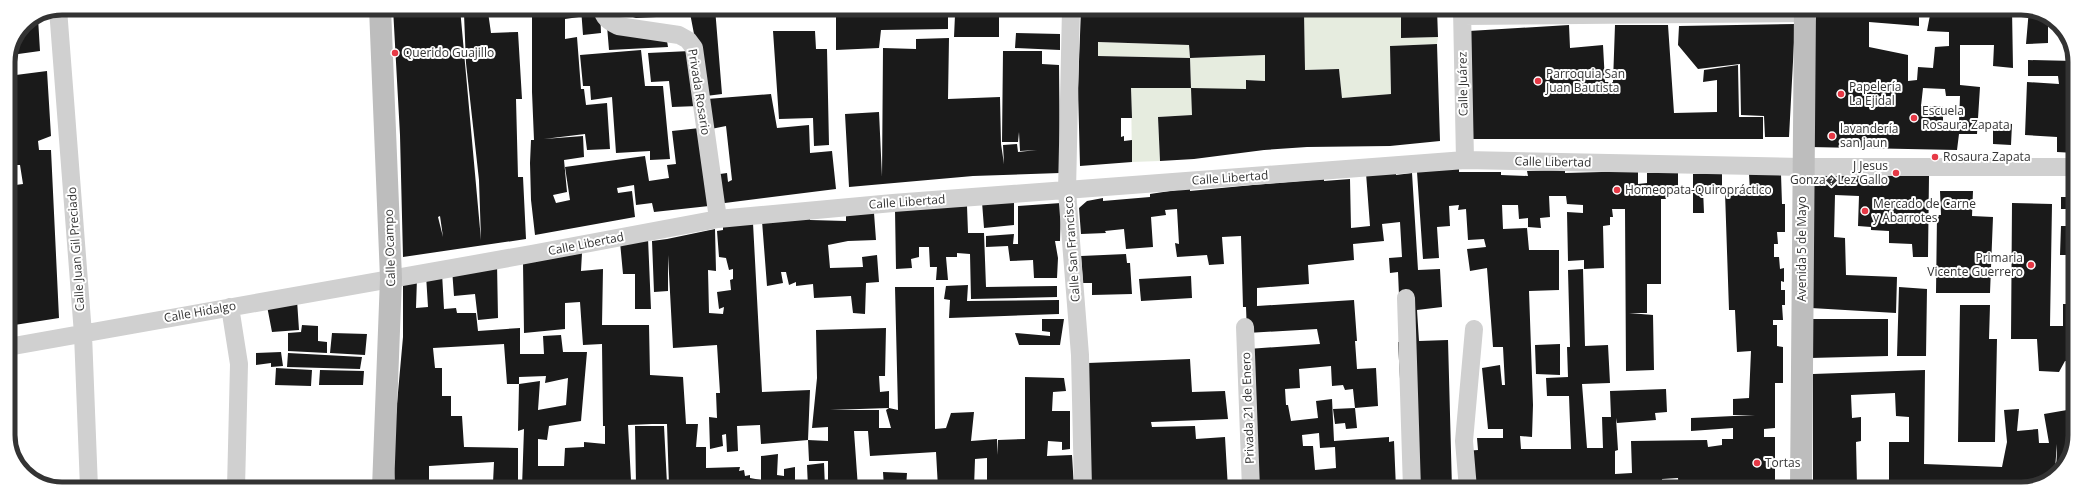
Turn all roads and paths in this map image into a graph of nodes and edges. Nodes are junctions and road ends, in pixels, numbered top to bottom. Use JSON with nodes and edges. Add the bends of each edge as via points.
{"nodes":[{"id":1,"x":58,"y":15,"type":"edge"},
{"id":2,"x":380,"y":15,"type":"edge"},
{"id":3,"x":604,"y":15,"type":"edge"},
{"id":4,"x":1071,"y":15,"type":"edge"},
{"id":5,"x":1462,"y":15,"type":"edge"},
{"id":6,"x":1805,"y":15,"type":"edge"},
{"id":7,"x":1465,"y":160,"type":"junction"},
{"id":8,"x":1802,"y":167,"type":"junction"},
{"id":9,"x":2068,"y":167,"type":"edge"},
{"id":10,"x":1067,"y":191,"type":"junction"},
{"id":11,"x":718,"y":219,"type":"junction"},
{"id":12,"x":392,"y":278,"type":"junction"},
{"id":13,"x":1406,"y":298,"type":"dead end"},
{"id":14,"x":230,"y":307,"type":"junction"},
{"id":15,"x":1245,"y":327,"type":"dead end"},
{"id":16,"x":1474,"y":329,"type":"dead end"},
{"id":17,"x":83,"y":334,"type":"junction"},
{"id":18,"x":15,"y":346,"type":"edge"},
{"id":19,"x":89,"y":482,"type":"edge"},
{"id":20,"x":236,"y":482,"type":"edge"},
{"id":21,"x":383,"y":482,"type":"edge"},
{"id":22,"x":1083,"y":482,"type":"edge"},
{"id":23,"x":1250,"y":482,"type":"edge"},
{"id":24,"x":1412,"y":482,"type":"edge"},
{"id":25,"x":1467,"y":482,"type":"edge"},
{"id":26,"x":1801,"y":482,"type":"edge"}],
"edges":[{"from":1,"to":17,"type":"street","name":"Calle Juan Gil Preciado"},
{"from":2,"to":12,"type":"street","name":"Calle Ocampo"},
{"from":3,"to":11,"type":"street","name":"Privada Rosario","via":[[609,22],[618,26],[679,34],[694,48]]},
{"from":4,"to":10,"type":"street","name":"Calle San Francisco"},
{"from":5,"to":7,"type":"street","name":"Calle Juárez"},
{"from":6,"to":8,"type":"street","name":"Avenida 5 de Mayo"},
{"from":7,"to":8,"type":"street","name":"Calle Libertad"},
{"from":7,"to":10,"type":"street","name":"Calle Libertad"},
{"from":8,"to":9,"type":"street","name":"Calle Libertad"},
{"from":8,"to":26,"type":"street","name":"Avenida 5 de Mayo"},
{"from":10,"to":11,"type":"street","name":"Calle Libertad"},
{"from":10,"to":22,"type":"street","name":"Calle San Francisco","via":[[1080,355]]},
{"from":11,"to":12,"type":"street","name":"Calle Libertad"},
{"from":12,"to":14,"type":"street","name":"Calle Hidalgo"},
{"from":12,"to":21,"type":"street","name":"Calle Ocampo"},
{"from":13,"to":24,"type":"street"},
{"from":14,"to":17,"type":"street","name":"Calle Hidalgo"},
{"from":14,"to":20,"type":"street","via":[[239,364]]},
{"from":15,"to":23,"type":"street","name":"Privada 21 de Enero"},
{"from":16,"to":25,"type":"street","via":[[1464,441]]},
{"from":17,"to":18,"type":"street","name":"Calle Hidalgo"},
{"from":17,"to":19,"type":"street","name":"Calle Juan Gil Preciado"}]}
